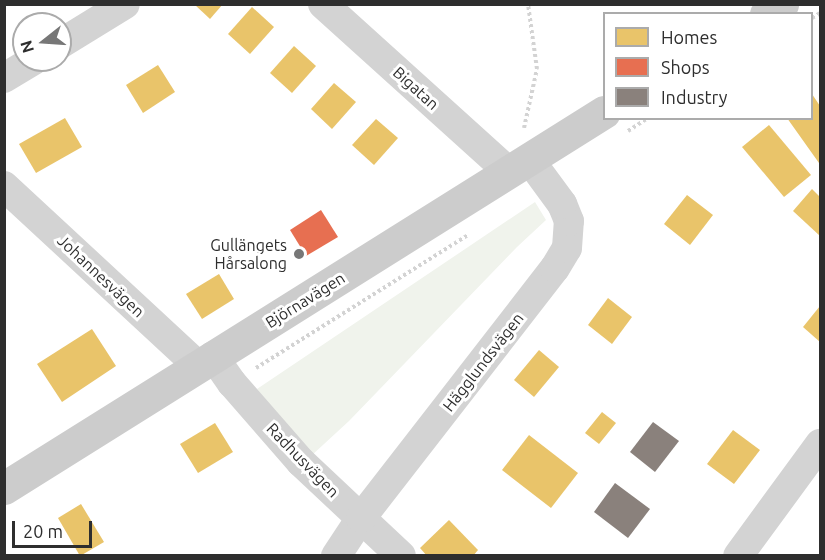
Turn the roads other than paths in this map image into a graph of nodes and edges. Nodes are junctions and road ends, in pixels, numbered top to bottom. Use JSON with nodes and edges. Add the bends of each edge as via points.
{"nodes":[{"id":1,"x":125,"y":4,"type":"edge"},
{"id":2,"x":323,"y":4,"type":"edge"},
{"id":3,"x":782,"y":4,"type":"edge"},
{"id":4,"x":769,"y":12,"type":"edge"},
{"id":5,"x":72,"y":37,"type":"edge"},
{"id":6,"x":603,"y":113,"type":"edge"},
{"id":7,"x":519,"y":166,"type":"junction"},
{"id":8,"x":4,"y":186,"type":"edge"},
{"id":9,"x":205,"y":361,"type":"junction"},
{"id":10,"x":820,"y":444,"type":"edge"},
{"id":11,"x":4,"y":488,"type":"edge"},
{"id":12,"x":361,"y":518,"type":"junction"},
{"id":13,"x":336,"y":555,"type":"edge"},
{"id":14,"x":401,"y":555,"type":"edge"},
{"id":15,"x":738,"y":555,"type":"edge"}],
"edges":[{"from":1,"to":5,"type":"street"},
{"from":2,"to":7,"type":"street","name":"Bigatan"},
{"from":3,"to":4,"type":"main road"},
{"from":6,"to":7,"type":"main road","name":"Björnavägen"},
{"from":7,"to":9,"type":"main road","name":"Björnavägen"},
{"from":7,"to":12,"type":"street","name":"Hägglundsvägen","via":[[562,204],[569,221],[567,248]]},
{"from":8,"to":9,"type":"street","name":"Johannesvägen"},
{"from":9,"to":11,"type":"main road","name":"Björnavägen"},
{"from":9,"to":12,"type":"street","name":"Radhusvägen"},
{"from":10,"to":15,"type":"street"},
{"from":12,"to":13,"type":"street","name":"Hägglundsvägen"},
{"from":12,"to":14,"type":"street","name":"Radhusvägen"}]}
